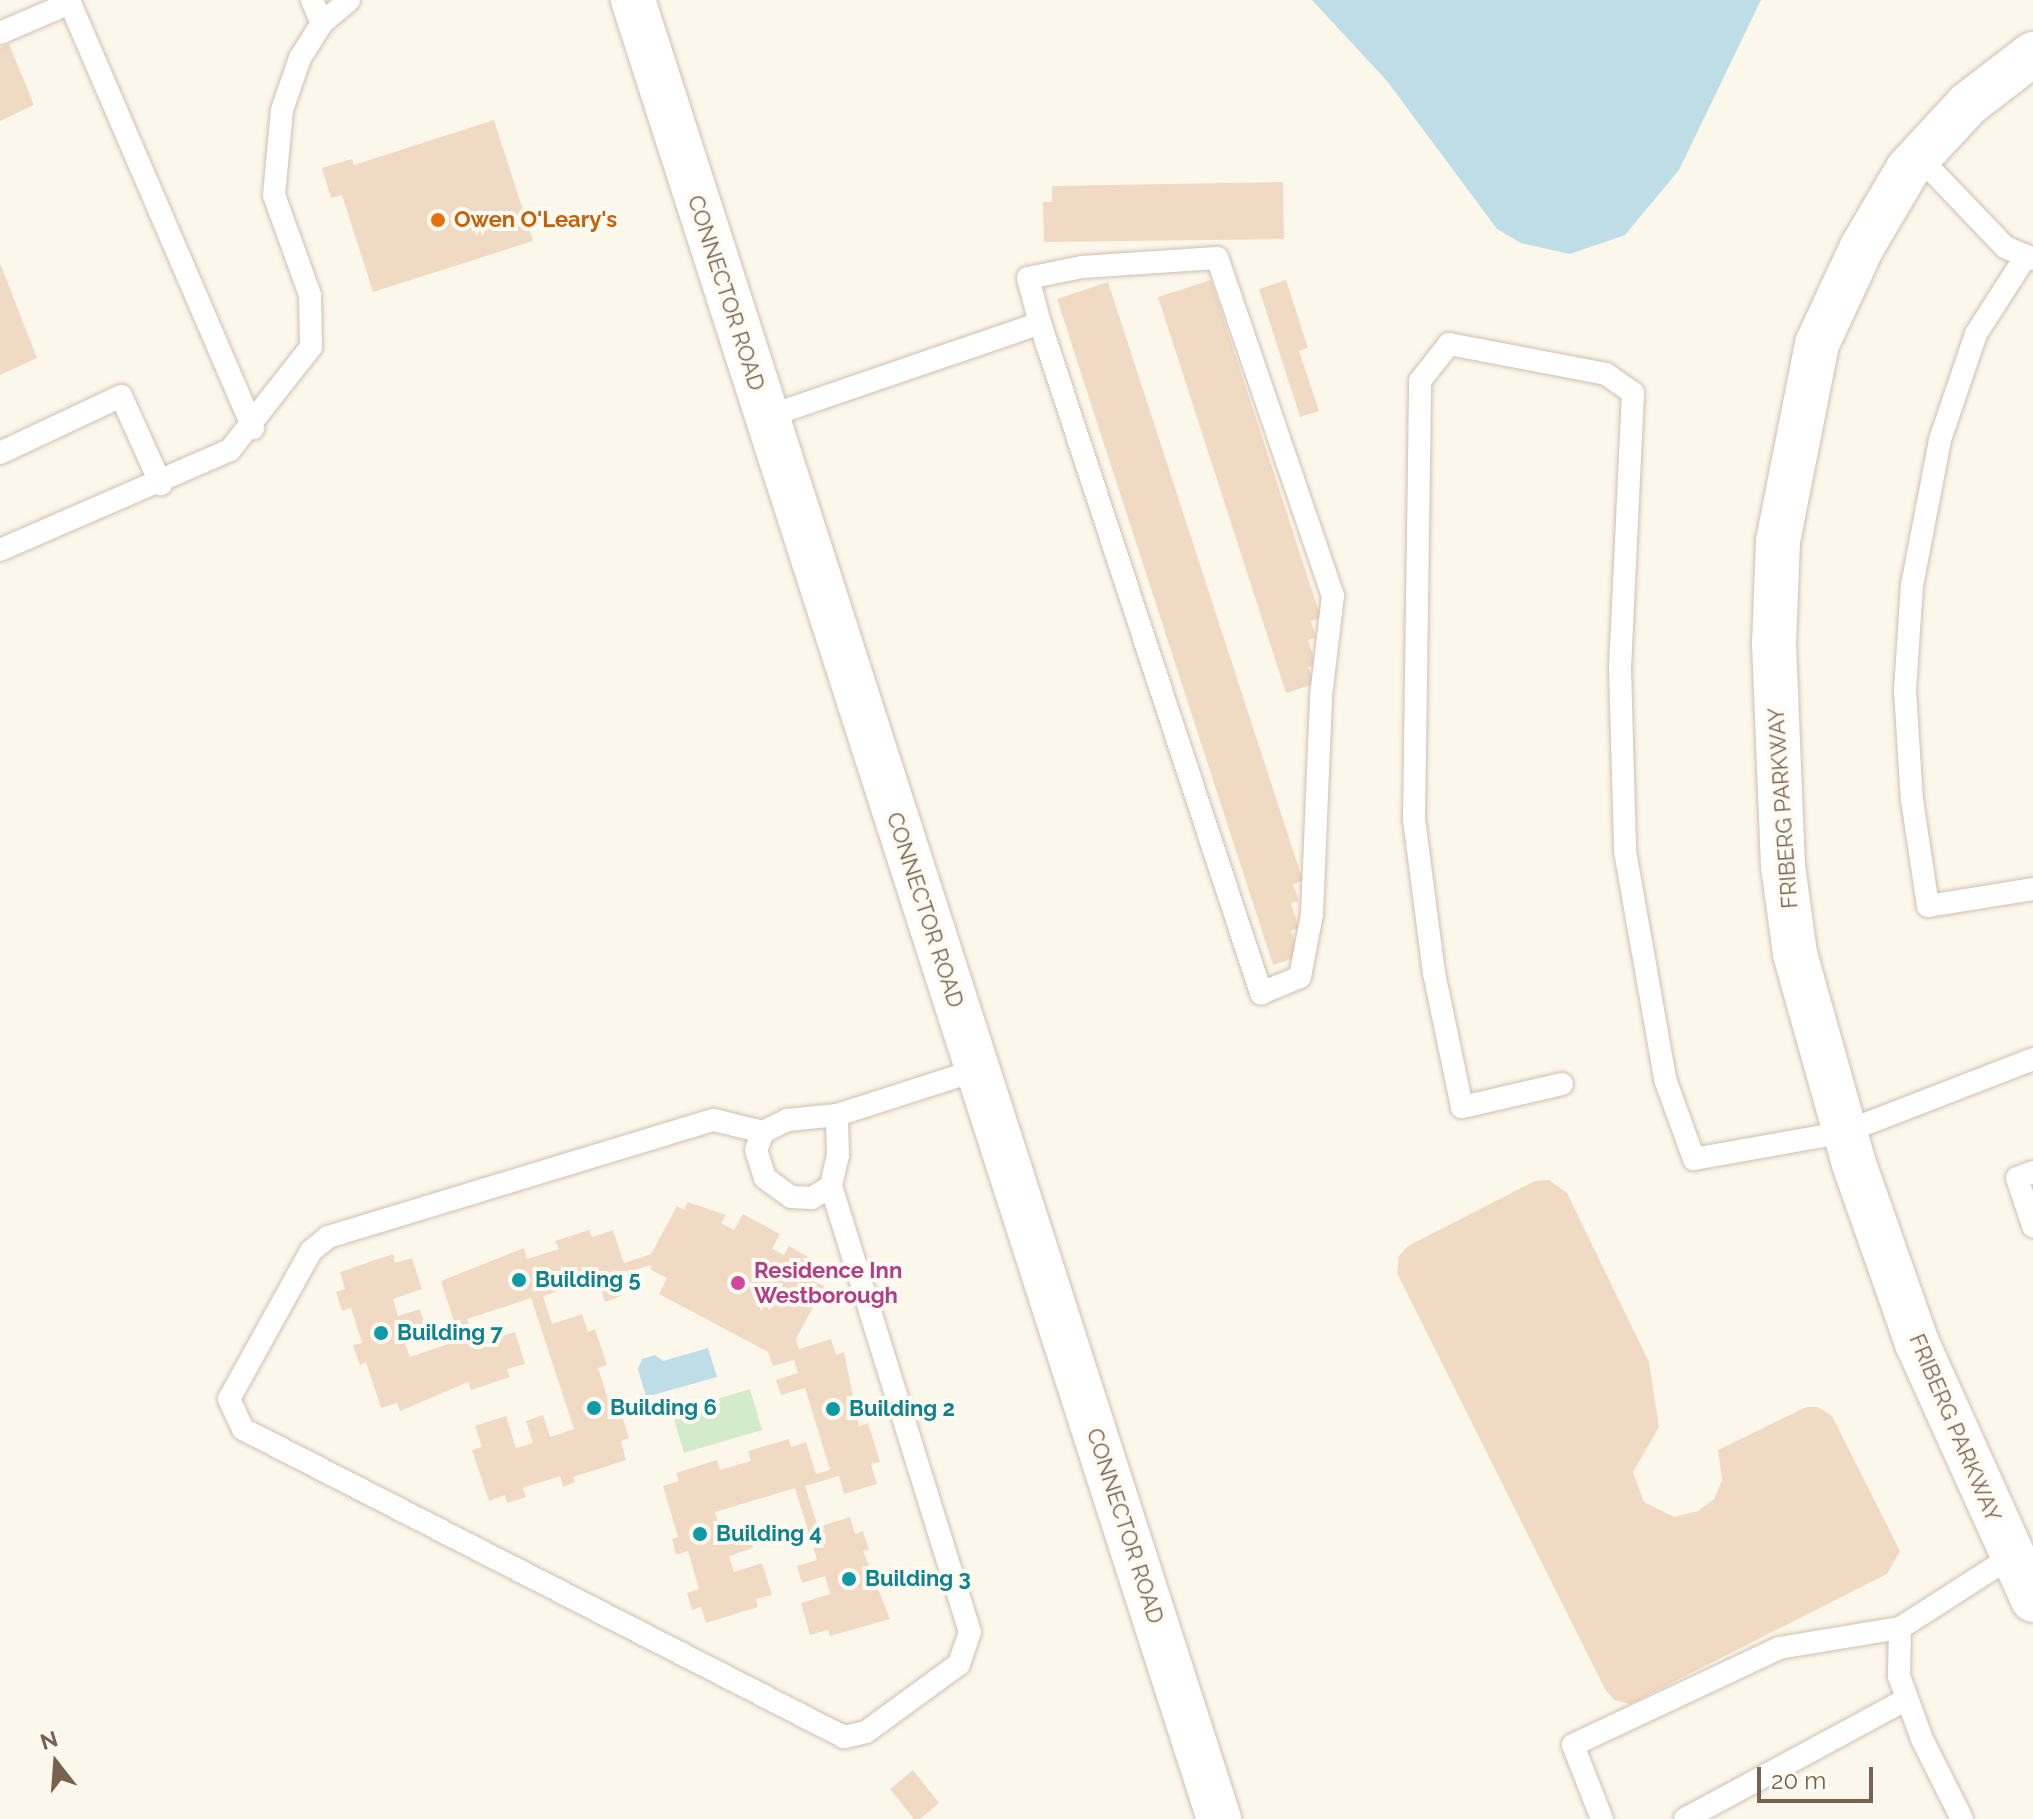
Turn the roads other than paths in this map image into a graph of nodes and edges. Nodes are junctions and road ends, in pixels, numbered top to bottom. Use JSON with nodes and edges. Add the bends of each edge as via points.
{"nodes":[{"id":1,"x":312,"y":0,"type":"edge"},
{"id":2,"x":349,"y":0,"type":"edge"},
{"id":3,"x":633,"y":0,"type":"edge"},
{"id":4,"x":322,"y":23,"type":"junction"},
{"id":5,"x":0,"y":33,"type":"edge"},
{"id":6,"x":2033,"y":54,"type":"edge"},
{"id":7,"x":1919,"y":157,"type":"junction"},
{"id":8,"x":2030,"y":258,"type":"edge"},
{"id":9,"x":1040,"y":323,"type":"junction"},
{"id":10,"x":766,"y":417,"type":"junction"},
{"id":11,"x":253,"y":428,"type":"junction"},
{"id":12,"x":0,"y":453,"type":"edge"},
{"id":13,"x":161,"y":484,"type":"junction"},
{"id":14,"x":0,"y":550,"type":"edge"},
{"id":15,"x":2033,"y":889,"type":"edge"},
{"id":16,"x":2033,"y":1059,"type":"edge"},
{"id":17,"x":977,"y":1070,"type":"junction"},
{"id":18,"x":1562,"y":1084,"type":"dead end"},
{"id":19,"x":837,"y":1115,"type":"junction"},
{"id":20,"x":763,"y":1132,"type":"junction"},
{"id":21,"x":1845,"y":1132,"type":"junction"},
{"id":22,"x":2033,"y":1172,"type":"edge"},
{"id":23,"x":831,"y":1186,"type":"junction"},
{"id":24,"x":2033,"y":1226,"type":"edge"},
{"id":25,"x":2012,"y":1556,"type":"junction"},
{"id":26,"x":2033,"y":1600,"type":"edge"},
{"id":27,"x":1900,"y":1628,"type":"junction"},
{"id":28,"x":1907,"y":1699,"type":"junction"},
{"id":29,"x":1219,"y":1819,"type":"edge"},
{"id":30,"x":1602,"y":1819,"type":"edge"},
{"id":31,"x":1685,"y":1819,"type":"edge"},
{"id":32,"x":1962,"y":1819,"type":"edge"}],
"edges":[{"from":1,"to":4,"type":"lane"},
{"from":2,"to":4,"type":"lane"},
{"from":3,"to":10,"type":"street","name":"CONNECTOR ROAD"},
{"from":4,"to":11,"type":"lane","via":[[300,58],[282,110],[274,195],[310,295],[311,347]]},
{"from":5,"to":11,"type":"lane","via":[[70,3]]},
{"from":6,"to":7,"type":"street","name":"FRIBERG PARKWAY","via":[[1968,104]]},
{"from":7,"to":8,"type":"lane","via":[[2005,247]]},
{"from":7,"to":21,"type":"street","name":"FRIBERG PARKWAY","via":[[1862,247],[1817,344],[1778,541],[1774,643],[1783,866],[1795,954]]},
{"from":8,"to":15,"type":"lane","via":[[1976,334],[1940,440],[1912,585],[1905,690],[1912,800],[1928,906]]},
{"from":9,"to":9,"type":"lane","via":[[1028,278],[1082,267],[1217,258],[1333,596],[1321,696],[1312,914],[1300,977],[1261,993]]},
{"from":9,"to":10,"type":"lane"},
{"from":10,"to":17,"type":"street","name":"CONNECTOR ROAD"},
{"from":11,"to":13,"type":"lane","via":[[230,450]]},
{"from":12,"to":13,"type":"lane","via":[[121,396]]},
{"from":13,"to":14,"type":"lane"},
{"from":16,"to":21,"type":"lane"},
{"from":17,"to":19,"type":"lane"},
{"from":17,"to":29,"type":"street","name":"CONNECTOR ROAD"},
{"from":18,"to":21,"type":"lane","via":[[1462,1107],[1434,973],[1414,820],[1420,381],[1449,344],[1606,374],[1633,393],[1620,668],[1625,851],[1665,1079],[1694,1159]]},
{"from":19,"to":20,"type":"lane","via":[[788,1120]]},
{"from":19,"to":23,"type":"lane","via":[[838,1155]]},
{"from":20,"to":23,"type":"lane","via":[[756,1150],[765,1178],[791,1197],[812,1198]]},
{"from":20,"to":23,"type":"lane","via":[[714,1120],[328,1237],[311,1251],[229,1399],[243,1429],[844,1737],[866,1732],[959,1664],[970,1632]]},
{"from":21,"to":25,"type":"street","name":"FRIBERG PARKWAY","via":[[1917,1343]]},
{"from":22,"to":24,"type":"lane","via":[[2017,1178]]},
{"from":25,"to":26,"type":"street","name":"FRIBERG PARKWAY"},
{"from":25,"to":27,"type":"lane"},
{"from":27,"to":28,"type":"lane","via":[[1899,1676]]},
{"from":27,"to":30,"type":"lane","via":[[1779,1648],[1573,1745]]},
{"from":28,"to":31,"type":"lane"},
{"from":28,"to":32,"type":"lane"}]}
